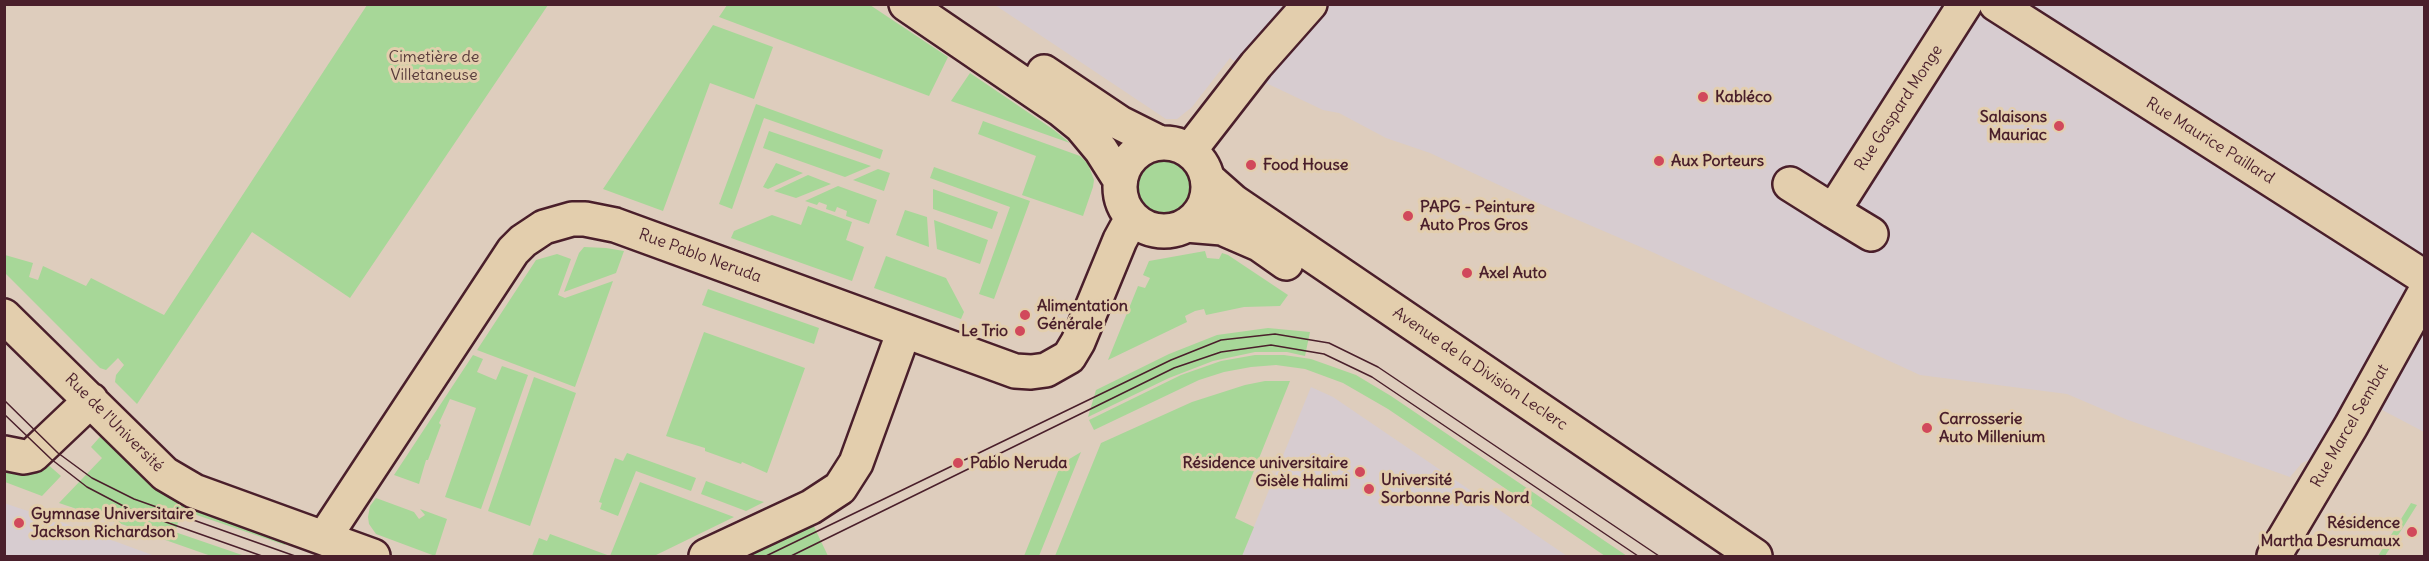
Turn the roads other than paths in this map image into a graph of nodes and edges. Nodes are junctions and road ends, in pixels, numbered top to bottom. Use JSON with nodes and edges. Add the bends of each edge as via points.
{"nodes":[{"id":1,"x":906,"y":4,"type":"edge"},
{"id":2,"x":944,"y":4,"type":"edge"},
{"id":3,"x":1310,"y":4,"type":"edge"},
{"id":4,"x":1965,"y":4,"type":"edge"},
{"id":5,"x":1996,"y":4,"type":"edge"},
{"id":6,"x":1175,"y":147,"type":"junction"},
{"id":7,"x":1208,"y":179,"type":"junction"},
{"id":8,"x":1120,"y":180,"type":"junction"},
{"id":9,"x":1790,"y":184,"type":"dead end"},
{"id":10,"x":1833,"y":211,"type":"junction"},
{"id":11,"x":1132,"y":218,"type":"junction"},
{"id":12,"x":1186,"y":225,"type":"junction"},
{"id":13,"x":1870,"y":234,"type":"dead end"},
{"id":14,"x":2424,"y":277,"type":"edge"},
{"id":15,"x":2424,"y":294,"type":"edge"},
{"id":16,"x":4,"y":316,"type":"edge"},
{"id":17,"x":904,"y":331,"type":"junction"},
{"id":18,"x":91,"y":400,"type":"junction"},
{"id":19,"x":4,"y":453,"type":"edge"},
{"id":20,"x":324,"y":538,"type":"junction"},
{"id":21,"x":373,"y":556,"type":"edge"},
{"id":22,"x":706,"y":556,"type":"edge"},
{"id":23,"x":1718,"y":556,"type":"edge"},
{"id":24,"x":1755,"y":556,"type":"edge"},
{"id":25,"x":2274,"y":556,"type":"edge"}],
"edges":[{"from":1,"to":8,"type":"street","via":[[1081,126]]},
{"from":2,"to":6,"type":"street","via":[[1120,123]]},
{"from":3,"to":6,"type":"street"},
{"from":4,"to":10,"type":"street","name":"Rue Gaspard Monge"},
{"from":5,"to":14,"type":"street","name":"Rue Maurice Paillard"},
{"from":6,"to":7,"type":"street","name":"Avenue de la Division Leclerc","via":[[1202,165]]},
{"from":6,"to":8,"type":"street","via":[[1138,151]]},
{"from":7,"to":12,"type":"street","via":[[1204,205]]},
{"from":7,"to":24,"type":"street","name":"Avenue de la Division Leclerc","via":[[1234,202]]},
{"from":8,"to":11,"type":"street","via":[[1124,207]]},
{"from":9,"to":10,"type":"street"},
{"from":10,"to":13,"type":"street"},
{"from":11,"to":12,"type":"street","name":"Avenue de la Division Leclerc","via":[[1158,231],[1173,231]]},
{"from":11,"to":17,"type":"street","name":"Rue Pablo Neruda","via":[[1078,342],[1059,365],[1031,372],[1015,370]]},
{"from":12,"to":23,"type":"street","name":"Avenue de la Division Leclerc","via":[[1222,228],[1259,244]]},
{"from":15,"to":25,"type":"street","name":"Rue Marcel Sembat"},
{"from":16,"to":18,"type":"street","name":"Rue de l'Université"},
{"from":17,"to":20,"type":"street","name":"Rue Pablo Neruda","via":[[615,225],[572,219],[544,226],[513,251]]},
{"from":17,"to":22,"type":"street","via":[[856,463],[840,488],[811,507]]},
{"from":18,"to":19,"type":"street","via":[[33,455]]},
{"from":18,"to":20,"type":"street","name":"Rue de l'Université","via":[[165,474],[178,482]]},
{"from":20,"to":21,"type":"street","name":"Rue de l'Université"}]}
